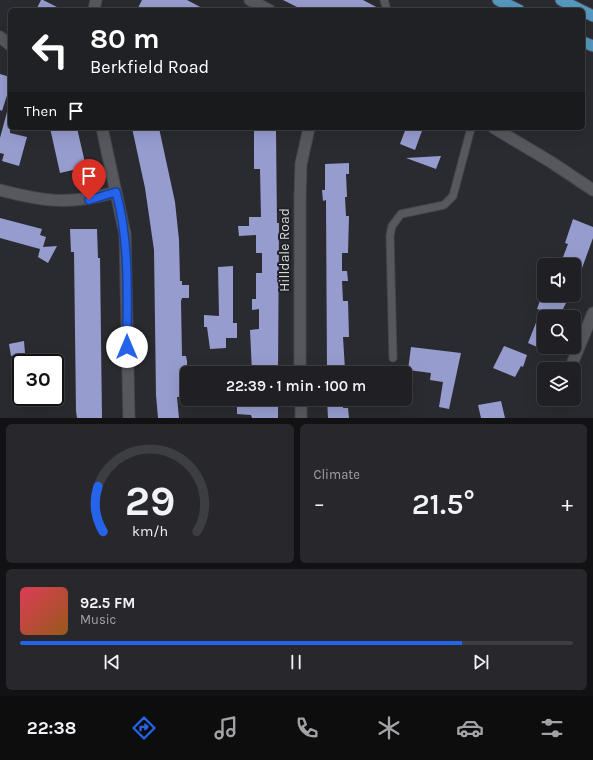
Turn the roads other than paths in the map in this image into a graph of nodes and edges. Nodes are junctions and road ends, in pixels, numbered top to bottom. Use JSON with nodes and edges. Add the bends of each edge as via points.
{"nodes":[{"id":1,"x":250,"y":0,"type":"edge"},
{"id":2,"x":561,"y":0,"type":"edge"},
{"id":3,"x":265,"y":8,"type":"edge"},
{"id":4,"x":578,"y":8,"type":"edge"},
{"id":5,"x":102,"y":130,"type":"edge"},
{"id":6,"x":309,"y":130,"type":"edge"},
{"id":7,"x":470,"y":130,"type":"edge"},
{"id":8,"x":497,"y":130,"type":"edge"},
{"id":9,"x":0,"y":190,"type":"edge"},
{"id":10,"x":593,"y":190,"type":"edge"},
{"id":11,"x":116,"y":192,"type":"junction"},
{"id":12,"x":593,"y":312,"type":"edge"},
{"id":13,"x":393,"y":358,"type":"dead end"},
{"id":14,"x":573,"y":362,"type":"edge"},
{"id":15,"x":300,"y":366,"type":"edge"},
{"id":16,"x":301,"y":406,"type":"edge"},
{"id":17,"x":129,"y":418,"type":"edge"},
{"id":18,"x":301,"y":418,"type":"edge"}],
"edges":[{"from":1,"to":3,"type":"street"},
{"from":2,"to":4,"type":"highway"},
{"from":5,"to":11,"type":"street"},
{"from":6,"to":15,"type":"street","name":"Hilldale Road","via":[[301,164]]},
{"from":7,"to":13,"type":"lane","via":[[453,196],[444,206],[401,214],[392,226],[390,236]]},
{"from":8,"to":10,"type":"street"},
{"from":9,"to":11,"type":"street","via":[[65,202],[89,200]]},
{"from":11,"to":17,"type":"street","via":[[127,261]]},
{"from":12,"to":14,"type":"street"},
{"from":16,"to":18,"type":"street"}]}
